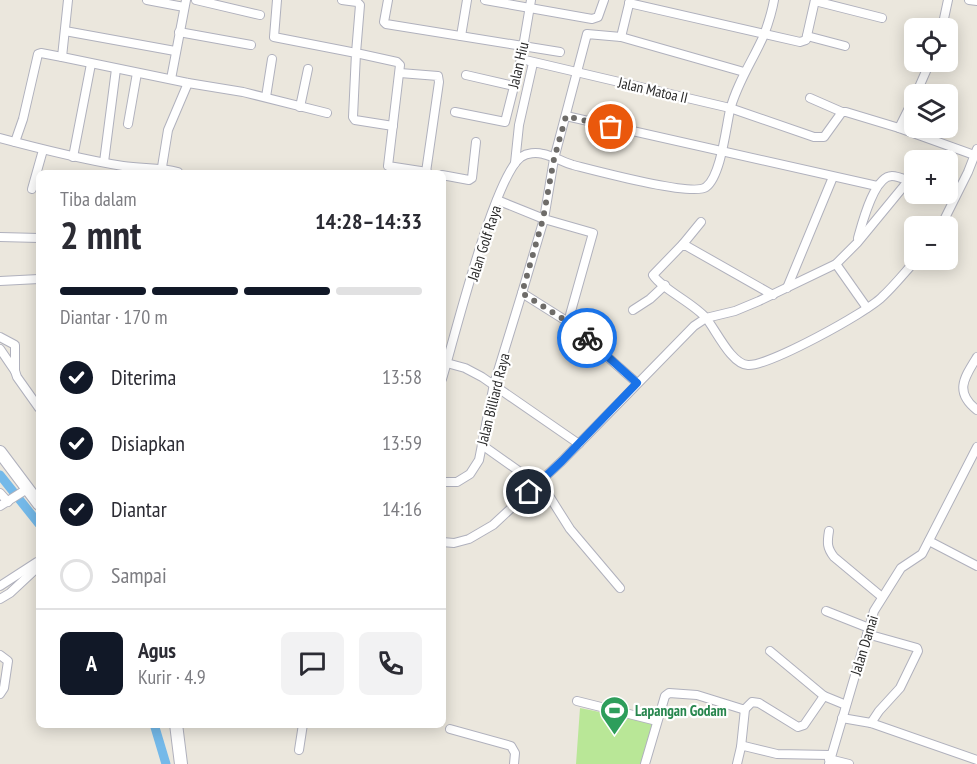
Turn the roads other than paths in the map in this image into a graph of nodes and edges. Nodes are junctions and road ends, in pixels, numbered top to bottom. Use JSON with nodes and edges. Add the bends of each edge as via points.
{"nodes":[{"id":1,"x":68,"y":0,"type":"edge"},
{"id":2,"x":147,"y":0,"type":"edge"},
{"id":3,"x":196,"y":0,"type":"edge"},
{"id":4,"x":277,"y":0,"type":"edge"},
{"id":5,"x":342,"y":0,"type":"edge"},
{"id":6,"x":388,"y":0,"type":"edge"},
{"id":7,"x":467,"y":0,"type":"edge"},
{"id":8,"x":485,"y":0,"type":"edge"},
{"id":9,"x":604,"y":0,"type":"edge"},
{"id":10,"x":774,"y":0,"type":"edge"},
{"id":11,"x":948,"y":0,"type":"edge"},
{"id":12,"x":969,"y":0,"type":"edge"},
{"id":13,"x":815,"y":1,"type":"edge"},
{"id":14,"x":977,"y":1,"type":"edge"},
{"id":15,"x":629,"y":2,"type":"edge"},
{"id":16,"x":185,"y":3,"type":"edge"},
{"id":17,"x":361,"y":3,"type":"edge"},
{"id":18,"x":531,"y":4,"type":"edge"},
{"id":19,"x":260,"y":15,"type":"dead end"},
{"id":20,"x":882,"y":18,"type":"dead end"},
{"id":21,"x":944,"y":18,"type":"edge"},
{"id":22,"x":65,"y":31,"type":"junction"},
{"id":23,"x":179,"y":32,"type":"junction"},
{"id":24,"x":764,"y":35,"type":"junction"},
{"id":25,"x":461,"y":36,"type":"junction"},
{"id":26,"x":807,"y":36,"type":"junction"},
{"id":27,"x":621,"y":37,"type":"junction"},
{"id":28,"x":251,"y":45,"type":"dead end"},
{"id":29,"x":524,"y":46,"type":"junction"},
{"id":30,"x":845,"y":46,"type":"dead end"},
{"id":31,"x":176,"y":51,"type":"junction"},
{"id":32,"x":560,"y":52,"type":"dead end"},
{"id":33,"x":356,"y":53,"type":"junction"},
{"id":34,"x":62,"y":57,"type":"junction"},
{"id":35,"x":272,"y":59,"type":"dead end"},
{"id":36,"x":521,"y":59,"type":"junction"},
{"id":37,"x":533,"y":63,"type":"junction"},
{"id":38,"x":91,"y":64,"type":"junction"},
{"id":39,"x":116,"y":69,"type":"junction"},
{"id":40,"x":308,"y":69,"type":"dead end"},
{"id":41,"x":576,"y":72,"type":"junction"},
{"id":42,"x":744,"y":72,"type":"junction"},
{"id":43,"x":137,"y":73,"type":"junction"},
{"id":44,"x":400,"y":73,"type":"junction"},
{"id":45,"x":466,"y":75,"type":"dead end"},
{"id":46,"x":171,"y":79,"type":"junction"},
{"id":47,"x":188,"y":83,"type":"junction"},
{"id":48,"x":514,"y":86,"type":"junction"},
{"id":49,"x":266,"y":97,"type":"junction"},
{"id":50,"x":810,"y":99,"type":"dead end"},
{"id":51,"x":300,"y":107,"type":"junction"},
{"id":52,"x":730,"y":108,"type":"junction"},
{"id":53,"x":842,"y":111,"type":"junction"},
{"id":54,"x":455,"y":112,"type":"dead end"},
{"id":55,"x":327,"y":113,"type":"dead end"},
{"id":56,"x":566,"y":116,"type":"junction"},
{"id":57,"x":904,"y":118,"type":"edge"},
{"id":58,"x":128,"y":124,"type":"dead end"},
{"id":59,"x":393,"y":126,"type":"junction"},
{"id":60,"x":899,"y":128,"type":"junction"},
{"id":61,"x":0,"y":138,"type":"edge"},
{"id":62,"x":15,"y":142,"type":"junction"},
{"id":63,"x":476,"y":142,"type":"dead end"},
{"id":64,"x":43,"y":150,"type":"junction"},
{"id":65,"x":722,"y":152,"type":"junction"},
{"id":66,"x":976,"y":154,"type":"edge"},
{"id":67,"x":73,"y":157,"type":"junction"},
{"id":68,"x":554,"y":159,"type":"junction"},
{"id":69,"x":104,"y":162,"type":"junction"},
{"id":70,"x":515,"y":163,"type":"junction"},
{"id":71,"x":162,"y":167,"type":"junction"},
{"id":72,"x":37,"y":170,"type":"edge"},
{"id":73,"x":172,"y":170,"type":"edge"},
{"id":74,"x":413,"y":170,"type":"edge"},
{"id":75,"x":426,"y":170,"type":"edge"},
{"id":76,"x":36,"y":175,"type":"edge"},
{"id":77,"x":446,"y":176,"type":"edge"},
{"id":78,"x":833,"y":177,"type":"junction"},
{"id":79,"x":904,"y":180,"type":"edge"},
{"id":80,"x":877,"y":186,"type":"junction"},
{"id":81,"x":32,"y":189,"type":"dead end"},
{"id":82,"x":904,"y":190,"type":"edge"},
{"id":83,"x":958,"y":191,"type":"edge"},
{"id":84,"x":497,"y":200,"type":"junction"},
{"id":85,"x":543,"y":219,"type":"junction"},
{"id":86,"x":701,"y":222,"type":"dead end"},
{"id":87,"x":0,"y":237,"type":"edge"},
{"id":88,"x":36,"y":238,"type":"edge"},
{"id":89,"x":857,"y":243,"type":"junction"},
{"id":90,"x":682,"y":244,"type":"junction"},
{"id":91,"x":836,"y":264,"type":"junction"},
{"id":92,"x":907,"y":270,"type":"edge"},
{"id":93,"x":36,"y":279,"type":"edge"},
{"id":94,"x":0,"y":281,"type":"edge"},
{"id":95,"x":665,"y":285,"type":"junction"},
{"id":96,"x":788,"y":288,"type":"junction"},
{"id":97,"x":522,"y":293,"type":"junction"},
{"id":98,"x":772,"y":295,"type":"junction"},
{"id":99,"x":867,"y":308,"type":"junction"},
{"id":100,"x":633,"y":310,"type":"dead end"},
{"id":101,"x":706,"y":318,"type":"junction"},
{"id":102,"x":568,"y":322,"type":"junction"},
{"id":103,"x":0,"y":337,"type":"edge"},
{"id":104,"x":0,"y":349,"type":"edge"},
{"id":105,"x":977,"y":357,"type":"edge"},
{"id":106,"x":446,"y":359,"type":"edge"},
{"id":107,"x":446,"y":362,"type":"edge"},
{"id":108,"x":15,"y":371,"type":"junction"},
{"id":109,"x":637,"y":383,"type":"junction"},
{"id":110,"x":494,"y":384,"type":"junction"},
{"id":111,"x":36,"y":403,"type":"edge"},
{"id":112,"x":977,"y":410,"type":"edge"},
{"id":113,"x":579,"y":444,"type":"junction"},
{"id":114,"x":482,"y":445,"type":"junction"},
{"id":115,"x":977,"y":447,"type":"edge"},
{"id":116,"x":0,"y":452,"type":"edge"},
{"id":117,"x":545,"y":477,"type":"junction"},
{"id":118,"x":446,"y":482,"type":"edge"},
{"id":119,"x":537,"y":484,"type":"junction"},
{"id":120,"x":24,"y":491,"type":"junction"},
{"id":121,"x":0,"y":493,"type":"edge"},
{"id":122,"x":36,"y":501,"type":"edge"},
{"id":123,"x":6,"y":503,"type":"edge"},
{"id":124,"x":829,"y":531,"type":"dead end"},
{"id":125,"x":929,"y":541,"type":"junction"},
{"id":126,"x":446,"y":542,"type":"edge"},
{"id":127,"x":36,"y":562,"type":"edge"},
{"id":128,"x":977,"y":566,"type":"edge"},
{"id":129,"x":36,"y":569,"type":"edge"},
{"id":130,"x":0,"y":586,"type":"edge"},
{"id":131,"x":620,"y":588,"type":"dead end"},
{"id":132,"x":882,"y":597,"type":"junction"},
{"id":133,"x":0,"y":599,"type":"edge"},
{"id":134,"x":826,"y":611,"type":"dead end"},
{"id":135,"x":868,"y":631,"type":"junction"},
{"id":136,"x":770,"y":651,"type":"dead end"},
{"id":137,"x":0,"y":655,"type":"edge"},
{"id":138,"x":0,"y":694,"type":"edge"},
{"id":139,"x":824,"y":696,"type":"junction"},
{"id":140,"x":577,"y":701,"type":"dead end"},
{"id":141,"x":846,"y":705,"type":"junction"},
{"id":142,"x":745,"y":709,"type":"junction"},
{"id":143,"x":842,"y":718,"type":"junction"},
{"id":144,"x":657,"y":721,"type":"junction"},
{"id":145,"x":871,"y":723,"type":"junction"},
{"id":146,"x":177,"y":728,"type":"edge"},
{"id":147,"x":302,"y":728,"type":"edge"},
{"id":148,"x":450,"y":729,"type":"dead end"},
{"id":149,"x":741,"y":747,"type":"junction"},
{"id":150,"x":299,"y":750,"type":"dead end"},
{"id":151,"x":829,"y":759,"type":"edge"},
{"id":152,"x":977,"y":760,"type":"edge"},
{"id":153,"x":181,"y":764,"type":"edge"},
{"id":154,"x":514,"y":764,"type":"edge"},
{"id":155,"x":645,"y":764,"type":"edge"},
{"id":156,"x":737,"y":764,"type":"edge"},
{"id":157,"x":849,"y":764,"type":"edge"}],
"edges":[{"from":1,"to":22,"type":"street"},
{"from":2,"to":16,"type":"street"},
{"from":3,"to":19,"type":"street"},
{"from":4,"to":33,"type":"street","via":[[274,37]]},
{"from":5,"to":17,"type":"street"},
{"from":6,"to":25,"type":"street","via":[[386,24]]},
{"from":7,"to":25,"type":"street"},
{"from":8,"to":18,"type":"street"},
{"from":9,"to":18,"type":"street","via":[[598,17],[592,19]]},
{"from":10,"to":24,"type":"street"},
{"from":11,"to":21,"type":"street"},
{"from":12,"to":14,"type":"street"},
{"from":13,"to":20,"type":"street"},
{"from":13,"to":26,"type":"street"},
{"from":15,"to":24,"type":"street"},
{"from":15,"to":27,"type":"street"},
{"from":16,"to":23,"type":"street"},
{"from":17,"to":33,"type":"street"},
{"from":18,"to":29,"type":"street","name":"Jalan Hiu"},
{"from":22,"to":31,"type":"street"},
{"from":22,"to":34,"type":"street"},
{"from":23,"to":28,"type":"street"},
{"from":23,"to":31,"type":"street"},
{"from":24,"to":26,"type":"street","via":[[800,42]]},
{"from":24,"to":42,"type":"street"},
{"from":25,"to":29,"type":"street"},
{"from":26,"to":30,"type":"street"},
{"from":27,"to":41,"type":"street","name":"Jalan Billiard Raya","via":[[587,34]]},
{"from":27,"to":42,"type":"street"},
{"from":29,"to":32,"type":"street"},
{"from":29,"to":36,"type":"street","name":"Jalan Hiu"},
{"from":31,"to":46,"type":"street"},
{"from":33,"to":44,"type":"street","via":[[397,62]]},
{"from":33,"to":59,"type":"street","via":[[353,117]]},
{"from":34,"to":38,"type":"street"},
{"from":34,"to":62,"type":"street","via":[[38,54]]},
{"from":35,"to":49,"type":"street"},
{"from":36,"to":37,"type":"street","name":"Jalan Matoa II"},
{"from":36,"to":48,"type":"street","name":"Jalan Hiu"},
{"from":37,"to":41,"type":"street","name":"Jalan Matoa II"},
{"from":37,"to":70,"type":"street","name":"Jalan Golf Raya"},
{"from":38,"to":39,"type":"street"},
{"from":38,"to":67,"type":"street"},
{"from":39,"to":43,"type":"street"},
{"from":39,"to":69,"type":"street"},
{"from":40,"to":51,"type":"street"},
{"from":41,"to":52,"type":"street","name":"Jalan Matoa II"},
{"from":41,"to":56,"type":"street","name":"Jalan Billiard Raya"},
{"from":42,"to":52,"type":"street"},
{"from":43,"to":46,"type":"street"},
{"from":43,"to":58,"type":"street"},
{"from":44,"to":59,"type":"street"},
{"from":44,"to":75,"type":"street","via":[[438,76]]},
{"from":45,"to":48,"type":"street"},
{"from":46,"to":47,"type":"street"},
{"from":47,"to":49,"type":"street"},
{"from":47,"to":71,"type":"street","via":[[168,130]]},
{"from":48,"to":54,"type":"street","name":"Jalan Hiu","via":[[505,122]]},
{"from":49,"to":51,"type":"street"},
{"from":50,"to":53,"type":"street"},
{"from":51,"to":55,"type":"street"},
{"from":52,"to":53,"type":"street","name":"Jalan Matoa II","via":[[814,137],[824,137]]},
{"from":52,"to":65,"type":"street"},
{"from":53,"to":60,"type":"street"},
{"from":56,"to":65,"type":"street"},
{"from":56,"to":68,"type":"street","name":"Jalan Billiard Raya"},
{"from":57,"to":60,"type":"street"},
{"from":59,"to":74,"type":"street","via":[[388,166]]},
{"from":60,"to":66,"type":"street"},
{"from":61,"to":62,"type":"street"},
{"from":62,"to":64,"type":"street"},
{"from":63,"to":77,"type":"street","via":[[472,178]]},
{"from":64,"to":67,"type":"street"},
{"from":64,"to":72,"type":"street"},
{"from":65,"to":68,"type":"street","via":[[711,182],[706,188],[695,190],[657,185]]},
{"from":65,"to":78,"type":"street"},
{"from":66,"to":83,"type":"street"},
{"from":67,"to":69,"type":"street"},
{"from":68,"to":70,"type":"street","via":[[534,153]]},
{"from":68,"to":85,"type":"street","name":"Jalan Billiard Raya"},
{"from":69,"to":71,"type":"street"},
{"from":70,"to":84,"type":"street","name":"Jalan Golf Raya"},
{"from":71,"to":73,"type":"street"},
{"from":76,"to":81,"type":"street"},
{"from":78,"to":80,"type":"street"},
{"from":78,"to":96,"type":"street"},
{"from":79,"to":80,"type":"street","via":[[889,176]]},
{"from":80,"to":89,"type":"street"},
{"from":82,"to":89,"type":"street"},
{"from":84,"to":85,"type":"street"},
{"from":84,"to":106,"type":"street","name":"Jalan Golf Raya"},
{"from":85,"to":97,"type":"street","name":"Jalan Billiard Raya"},
{"from":85,"to":102,"type":"street","via":[[593,234]]},
{"from":86,"to":90,"type":"street"},
{"from":87,"to":88,"type":"street"},
{"from":89,"to":91,"type":"street"},
{"from":90,"to":95,"type":"street","via":[[653,275]]},
{"from":90,"to":98,"type":"street"},
{"from":91,"to":96,"type":"street"},
{"from":91,"to":99,"type":"street"},
{"from":92,"to":99,"type":"street","via":[[881,299]]},
{"from":93,"to":94,"type":"street"},
{"from":95,"to":100,"type":"street"},
{"from":95,"to":101,"type":"street"},
{"from":96,"to":98,"type":"street"},
{"from":97,"to":102,"type":"street"},
{"from":97,"to":110,"type":"street","name":"Jalan Billiard Raya"},
{"from":98,"to":101,"type":"street"},
{"from":99,"to":101,"type":"street","via":[[807,342],[748,365],[739,362]]},
{"from":101,"to":109,"type":"street","via":[[686,332]]},
{"from":102,"to":109,"type":"street"},
{"from":103,"to":108,"type":"street","via":[[15,345]]},
{"from":104,"to":108,"type":"street"},
{"from":105,"to":112,"type":"street","via":[[966,375],[964,391],[968,404]]},
{"from":107,"to":110,"type":"street"},
{"from":108,"to":111,"type":"street"},
{"from":109,"to":113,"type":"street"},
{"from":110,"to":113,"type":"street"},
{"from":110,"to":114,"type":"street","name":"Jalan Billiard Raya"},
{"from":113,"to":117,"type":"street"},
{"from":114,"to":118,"type":"street","name":"Jalan Billiard Raya","via":[[470,474],[457,482]]},
{"from":114,"to":119,"type":"street"},
{"from":115,"to":125,"type":"street","name":"Jalan Damai"},
{"from":116,"to":120,"type":"street"},
{"from":117,"to":119,"type":"street"},
{"from":117,"to":131,"type":"street","via":[[546,491],[570,529]]},
{"from":119,"to":126,"type":"street","via":[[493,525],[469,539]]},
{"from":120,"to":122,"type":"street"},
{"from":120,"to":123,"type":"street"},
{"from":121,"to":123,"type":"street"},
{"from":124,"to":132,"type":"street","via":[[829,550],[834,557]]},
{"from":125,"to":128,"type":"street"},
{"from":125,"to":132,"type":"street","name":"Jalan Damai","via":[[918,557],[901,568]]},
{"from":127,"to":130,"type":"street"},
{"from":129,"to":133,"type":"street"},
{"from":132,"to":135,"type":"street","name":"Jalan Damai"},
{"from":134,"to":135,"type":"street"},
{"from":135,"to":141,"type":"street","name":"Jalan Damai"},
{"from":135,"to":145,"type":"street","via":[[918,649],[900,688]]},
{"from":136,"to":139,"type":"street"},
{"from":137,"to":138,"type":"street","via":[[8,661]]},
{"from":139,"to":141,"type":"street"},
{"from":139,"to":142,"type":"street","via":[[801,727],[759,703],[752,702]]},
{"from":140,"to":144,"type":"street"},
{"from":141,"to":143,"type":"street","name":"Jalan Damai"},
{"from":142,"to":144,"type":"street","via":[[697,694],[669,693]]},
{"from":142,"to":149,"type":"street"},
{"from":143,"to":145,"type":"street"},
{"from":143,"to":151,"type":"street","name":"Jalan Damai"},
{"from":144,"to":155,"type":"street"},
{"from":145,"to":152,"type":"street"},
{"from":146,"to":153,"type":"street"},
{"from":147,"to":150,"type":"street"},
{"from":148,"to":154,"type":"street","via":[[511,746]]},
{"from":149,"to":151,"type":"street"},
{"from":149,"to":156,"type":"street"},
{"from":151,"to":157,"type":"street"}]}
